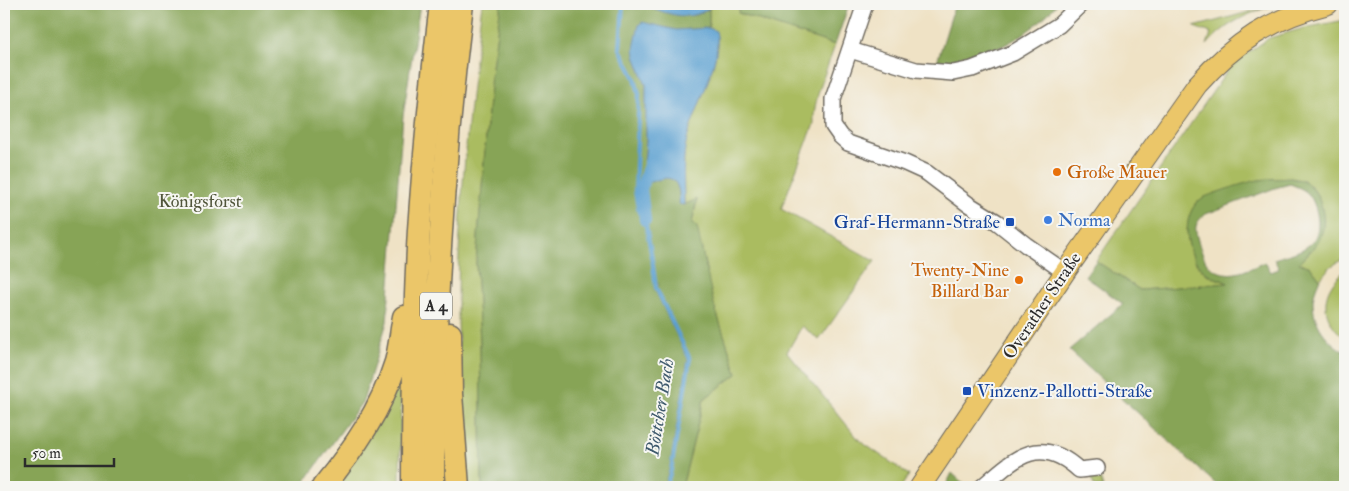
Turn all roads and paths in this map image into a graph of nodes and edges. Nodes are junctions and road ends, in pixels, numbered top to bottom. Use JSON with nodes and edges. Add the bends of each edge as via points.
{"nodes":[{"id":1,"x":441,"y":4,"type":"edge"},
{"id":2,"x":462,"y":4,"type":"edge"},
{"id":3,"x":865,"y":4,"type":"edge"},
{"id":4,"x":1081,"y":4,"type":"edge"},
{"id":5,"x":1328,"y":4,"type":"edge"},
{"id":6,"x":850,"y":50,"type":"junction"},
{"id":7,"x":448,"y":125,"type":"junction"},
{"id":8,"x":419,"y":230,"type":"junction"},
{"id":9,"x":1065,"y":272,"type":"junction"},
{"id":10,"x":1097,"y":468,"type":"dead end"},
{"id":11,"x":323,"y":487,"type":"edge"},
{"id":12,"x":413,"y":487,"type":"edge"},
{"id":13,"x":433,"y":487,"type":"edge"},
{"id":14,"x":458,"y":487,"type":"edge"},
{"id":15,"x":920,"y":487,"type":"edge"},
{"id":16,"x":982,"y":487,"type":"edge"}],
"edges":[{"from":1,"to":8,"type":"highway","number":"A 4"},
{"from":2,"to":7,"type":"highway","number":"A 4"},
{"from":3,"to":6,"type":"street"},
{"from":4,"to":6,"type":"street","via":[[1059,25],[1013,53],[954,73],[916,70]]},
{"from":5,"to":9,"type":"main road","name":"Overather Straße","via":[[1270,24],[1214,65],[1181,106]]},
{"from":6,"to":9,"type":"street","via":[[833,99],[833,126],[840,136],[848,143],[926,172]]},
{"from":7,"to":13,"type":"highway","number":"A 4","via":[[435,336]]},
{"from":7,"to":14,"type":"highway","via":[[450,353]]},
{"from":8,"to":11,"type":"highway","via":[[400,342],[386,389],[362,436]]},
{"from":8,"to":12,"type":"highway","number":"A 4"},
{"from":9,"to":15,"type":"main road","name":"Overather Straße"},
{"from":10,"to":16,"type":"street","via":[[1079,470],[1059,456],[1031,452],[1016,458]]}]}
